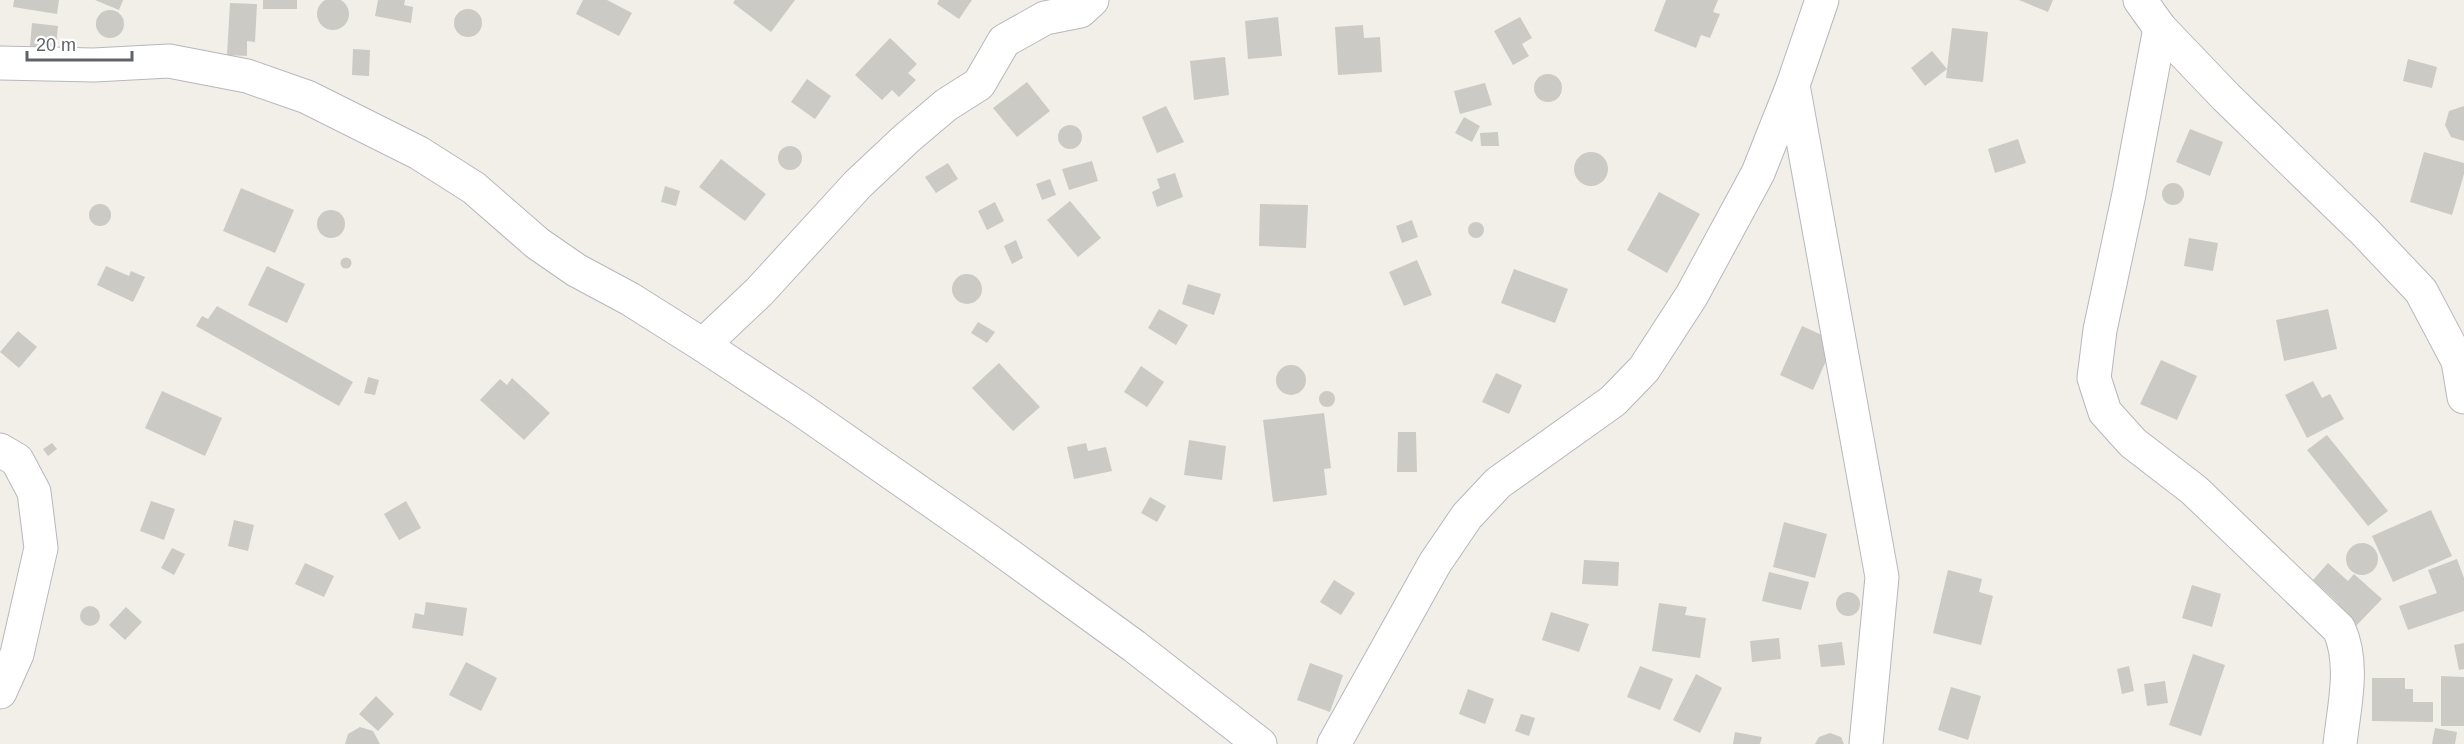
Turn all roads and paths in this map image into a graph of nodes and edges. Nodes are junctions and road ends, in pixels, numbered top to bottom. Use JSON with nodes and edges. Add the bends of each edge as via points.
{"nodes":[{"id":1,"x":1092,"y":0,"type":"edge"},
{"id":2,"x":1822,"y":0,"type":"edge"},
{"id":3,"x":2140,"y":0,"type":"edge"},
{"id":4,"x":2160,"y":28,"type":"junction"},
{"id":5,"x":0,"y":63,"type":"edge"},
{"id":6,"x":1792,"y":85,"type":"junction"},
{"id":7,"x":703,"y":345,"type":"junction"},
{"id":8,"x":2461,"y":361,"type":"edge"},
{"id":9,"x":2464,"y":397,"type":"edge"},
{"id":10,"x":0,"y":450,"type":"edge"},
{"id":11,"x":0,"y":692,"type":"edge"},
{"id":12,"x":1260,"y":744,"type":"edge"},
{"id":13,"x":1334,"y":744,"type":"edge"},
{"id":14,"x":1866,"y":744,"type":"edge"},
{"id":15,"x":2340,"y":744,"type":"edge"}],
"edges":[{"from":1,"to":7,"type":"street","via":[[1080,11],[1045,18],[1004,41],[979,84],[946,105],[858,184],[759,292]]},
{"from":2,"to":6,"type":"street"},
{"from":3,"to":4,"type":"street"},
{"from":4,"to":8,"type":"street","via":[[2421,291]]},
{"from":4,"to":15,"type":"street","via":[[2094,378],[2105,412],[2133,443],[2194,490],[2339,630],[2346,644],[2348,664]]},
{"from":5,"to":7,"type":"street","via":[[94,65],[168,61],[247,76],[307,97],[419,153],[474,188],[566,263]]},
{"from":6,"to":13,"type":"street","via":[[1758,173],[1692,296],[1644,369],[1613,401],[1498,483],[1467,516],[1435,563]]},
{"from":6,"to":14,"type":"street","via":[[1882,577]]},
{"from":7,"to":12,"type":"street","via":[[994,545]]},
{"from":8,"to":9,"type":"street"},
{"from":10,"to":11,"type":"street","via":[[17,460],[34,492],[40,548],[17,654]]}]}
